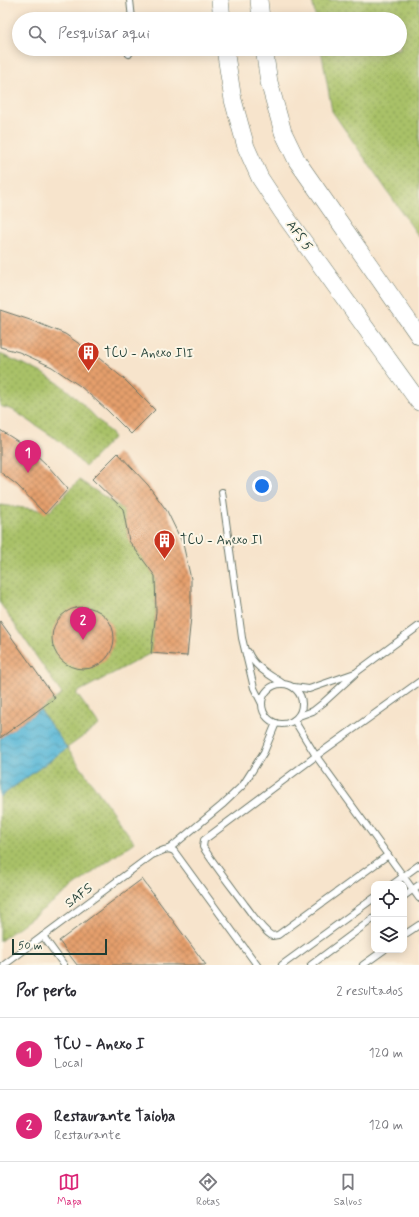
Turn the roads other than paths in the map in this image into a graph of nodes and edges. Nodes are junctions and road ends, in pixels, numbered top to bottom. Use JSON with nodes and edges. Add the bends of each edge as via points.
{"nodes":[{"id":1,"x":130,"y":0,"type":"edge"},
{"id":2,"x":220,"y":0,"type":"edge"},
{"id":3,"x":259,"y":0,"type":"edge"},
{"id":4,"x":131,"y":12,"type":"edge"},
{"id":5,"x":221,"y":12,"type":"edge"},
{"id":6,"x":260,"y":12,"type":"edge"},
{"id":7,"x":226,"y":56,"type":"edge"},
{"id":8,"x":265,"y":56,"type":"edge"},
{"id":9,"x":419,"y":336,"type":"edge"},
{"id":10,"x":419,"y":402,"type":"edge"},
{"id":11,"x":222,"y":492,"type":"dead end"},
{"id":12,"x":419,"y":626,"type":"edge"},
{"id":13,"x":242,"y":638,"type":"junction"},
{"id":14,"x":358,"y":671,"type":"junction"},
{"id":15,"x":419,"y":682,"type":"edge"},
{"id":16,"x":282,"y":683,"type":"junction"},
{"id":17,"x":294,"y":687,"type":"junction"},
{"id":18,"x":262,"y":704,"type":"junction"},
{"id":19,"x":297,"y":718,"type":"junction"},
{"id":20,"x":276,"y":723,"type":"junction"},
{"id":21,"x":316,"y":756,"type":"junction"},
{"id":22,"x":169,"y":849,"type":"junction"},
{"id":23,"x":388,"y":855,"type":"junction"},
{"id":24,"x":419,"y":865,"type":"edge"},
{"id":25,"x":404,"y":876,"type":"junction"},
{"id":26,"x":397,"y":881,"type":"edge"},
{"id":27,"x":419,"y":885,"type":"edge"},
{"id":28,"x":413,"y":890,"type":"junction"},
{"id":29,"x":407,"y":894,"type":"edge"},
{"id":30,"x":419,"y":898,"type":"edge"},
{"id":31,"x":371,"y":900,"type":"edge"},
{"id":32,"x":371,"y":920,"type":"edge"},
{"id":33,"x":419,"y":925,"type":"edge"},
{"id":34,"x":407,"y":934,"type":"edge"},
{"id":35,"x":43,"y":936,"type":"junction"},
{"id":36,"x":380,"y":953,"type":"edge"},
{"id":37,"x":4,"y":965,"type":"edge"},
{"id":38,"x":64,"y":965,"type":"edge"},
{"id":39,"x":257,"y":965,"type":"edge"},
{"id":40,"x":282,"y":965,"type":"edge"},
{"id":41,"x":311,"y":965,"type":"edge"},
{"id":42,"x":363,"y":965,"type":"edge"}],
"edges":[{"from":1,"to":4,"type":"lane"},
{"from":2,"to":5,"type":"main road"},
{"from":3,"to":6,"type":"main road"},
{"from":7,"to":10,"type":"main road","name":"AFS 5","via":[[233,100],[246,147],[260,178],[282,214]]},
{"from":8,"to":9,"type":"main road","via":[[269,82],[283,132],[297,161]]},
{"from":11,"to":13,"type":"lane"},
{"from":12,"to":14,"type":"lane"},
{"from":13,"to":16,"type":"lane","via":[[251,658],[266,673]]},
{"from":13,"to":18,"type":"lane","via":[[254,688]]},
{"from":14,"to":17,"type":"lane","via":[[309,689]]},
{"from":14,"to":19,"type":"lane","via":[[313,711]]},
{"from":15,"to":21,"type":"lane"},
{"from":16,"to":17,"type":"lane"},
{"from":16,"to":18,"type":"lane","via":[[276,684],[266,692]]},
{"from":17,"to":19,"type":"lane","via":[[299,692],[303,704]]},
{"from":18,"to":20,"type":"lane","via":[[266,716]]},
{"from":19,"to":20,"type":"lane","via":[[282,724]]},
{"from":19,"to":21,"type":"lane"},
{"from":20,"to":22,"type":"lane","name":"SAFS","via":[[264,752],[243,785]]},
{"from":21,"to":23,"type":"lane"},
{"from":21,"to":23,"type":"lane","via":[[204,840],[203,847],[217,868],[267,933],[272,936],[278,935]]},
{"from":22,"to":35,"type":"lane","name":"SAFS","via":[[152,855]]},
{"from":22,"to":39,"type":"lane","via":[[174,851]]},
{"from":23,"to":25,"type":"lane"},
{"from":24,"to":25,"type":"lane"},
{"from":25,"to":26,"type":"lane"},
{"from":25,"to":28,"type":"lane"},
{"from":27,"to":28,"type":"lane"},
{"from":28,"to":29,"type":"lane"},
{"from":28,"to":30,"type":"lane"},
{"from":31,"to":40,"type":"lane"},
{"from":32,"to":41,"type":"lane"},
{"from":33,"to":34,"type":"lane"},
{"from":35,"to":37,"type":"lane","name":"SAFS"},
{"from":35,"to":38,"type":"lane"},
{"from":36,"to":42,"type":"lane"}]}
